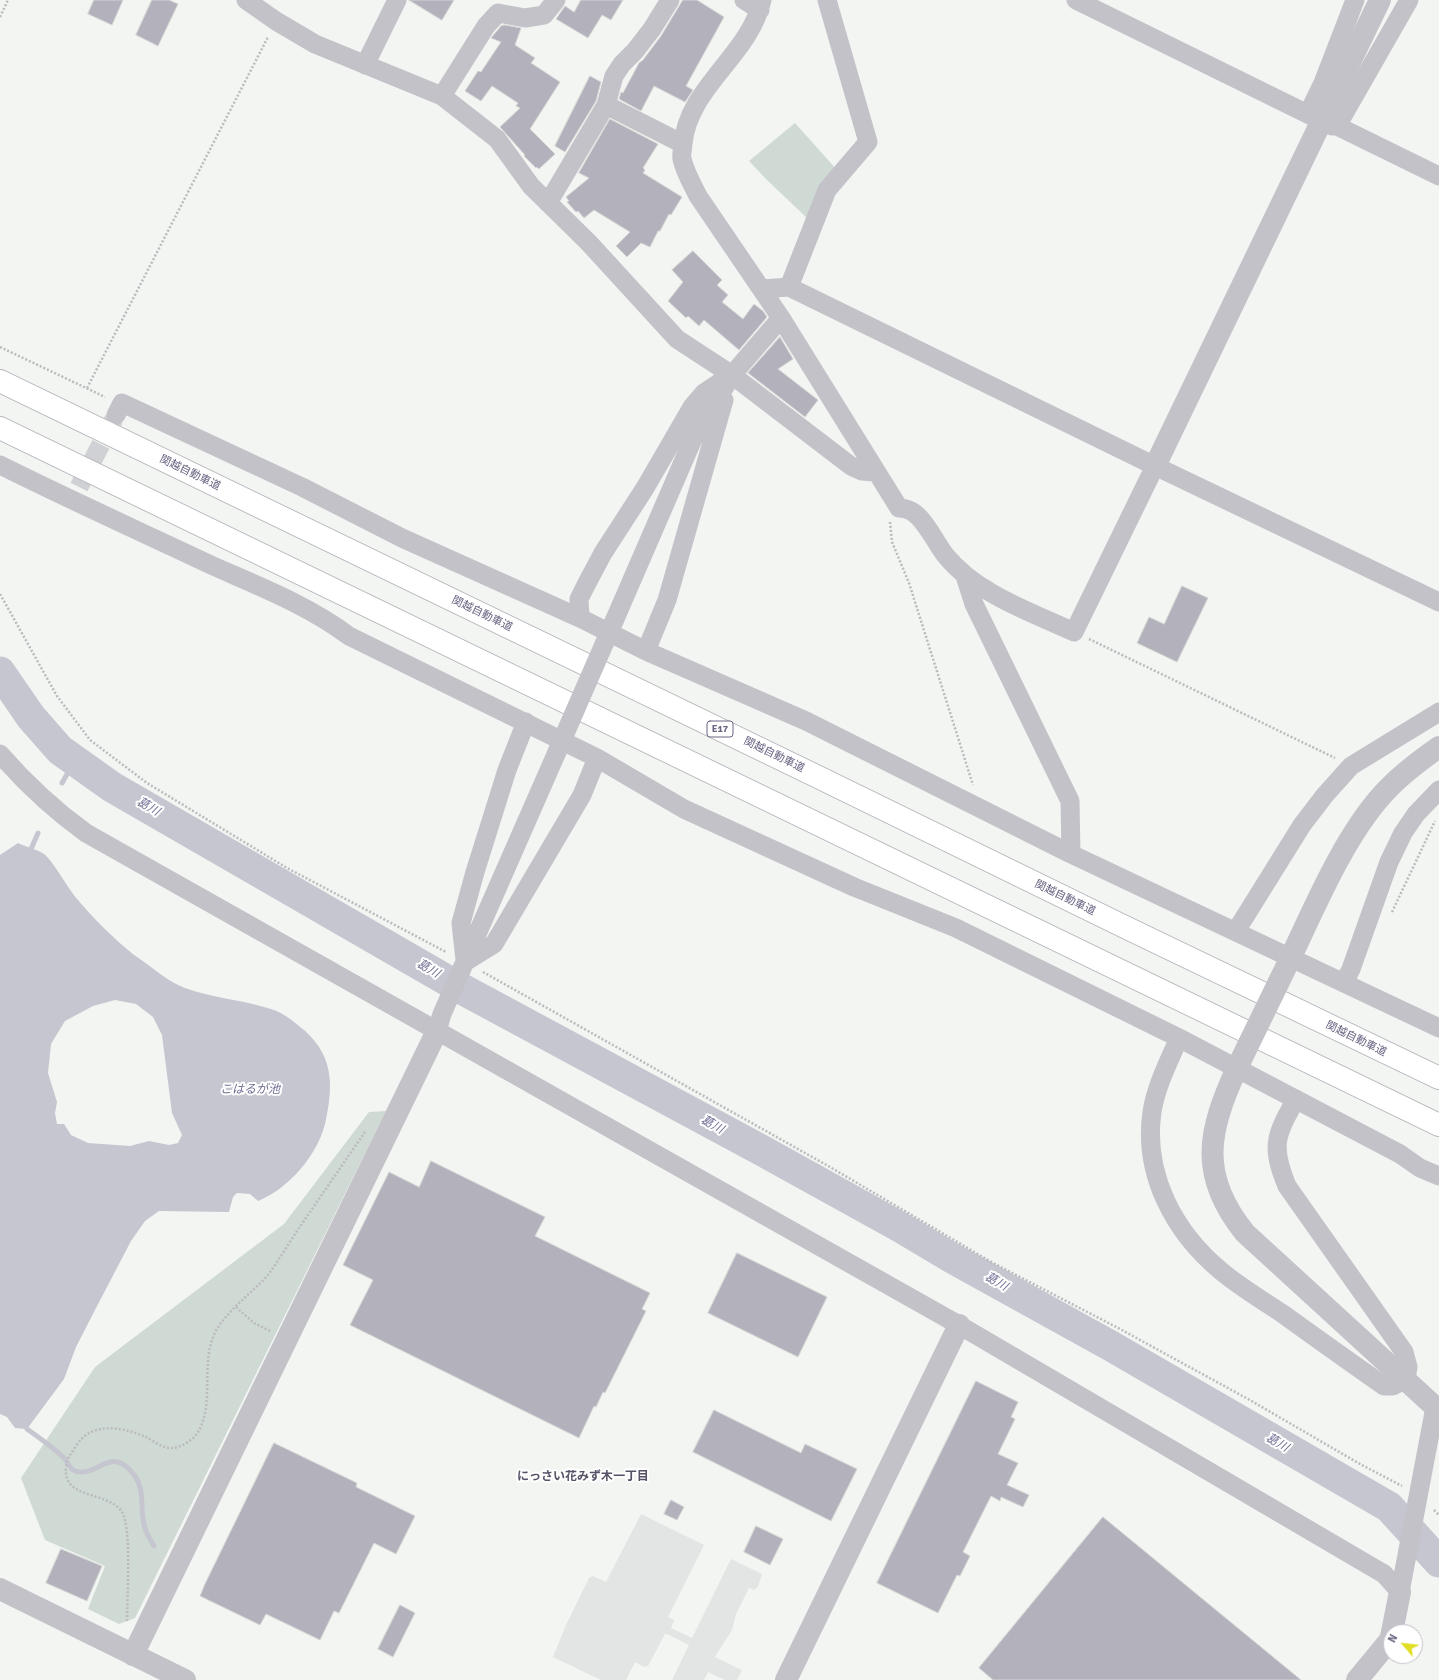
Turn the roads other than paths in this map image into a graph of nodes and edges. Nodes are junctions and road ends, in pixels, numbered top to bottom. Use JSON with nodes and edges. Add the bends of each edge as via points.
{"nodes":[{"id":1,"x":246,"y":0,"type":"edge"},
{"id":2,"x":397,"y":0,"type":"edge"},
{"id":3,"x":556,"y":0,"type":"edge"},
{"id":4,"x":670,"y":0,"type":"edge"},
{"id":5,"x":744,"y":0,"type":"edge"},
{"id":6,"x":827,"y":0,"type":"edge"},
{"id":7,"x":1076,"y":0,"type":"edge"},
{"id":8,"x":1355,"y":0,"type":"edge"},
{"id":9,"x":1380,"y":0,"type":"edge"},
{"id":10,"x":1409,"y":0,"type":"edge"},
{"id":11,"x":761,"y":5,"type":"edge"},
{"id":12,"x":365,"y":64,"type":"junction"},
{"id":13,"x":442,"y":96,"type":"junction"},
{"id":14,"x":606,"y":105,"type":"junction"},
{"id":15,"x":1322,"y":120,"type":"junction"},
{"id":16,"x":683,"y":144,"type":"junction"},
{"id":17,"x":1439,"y":176,"type":"edge"},
{"id":18,"x":548,"y":203,"type":"junction"},
{"id":19,"x":789,"y":287,"type":"junction"},
{"id":20,"x":763,"y":289,"type":"junction"},
{"id":21,"x":781,"y":318,"type":"junction"},
{"id":22,"x":732,"y":375,"type":"junction"},
{"id":23,"x":0,"y":381,"type":"edge"},
{"id":24,"x":119,"y":409,"type":"road end"},
{"id":25,"x":0,"y":428,"type":"edge"},
{"id":26,"x":0,"y":464,"type":"edge"},
{"id":27,"x":1155,"y":466,"type":"junction"},
{"id":28,"x":875,"y":472,"type":"junction"},
{"id":29,"x":965,"y":576,"type":"junction"},
{"id":30,"x":1439,"y":602,"type":"edge"},
{"id":31,"x":580,"y":618,"type":"junction"},
{"id":32,"x":646,"y":651,"type":"junction"},
{"id":33,"x":1439,"y":712,"type":"edge"},
{"id":34,"x":526,"y":722,"type":"junction"},
{"id":35,"x":1439,"y":747,"type":"edge"},
{"id":36,"x":0,"y":754,"type":"edge"},
{"id":37,"x":597,"y":758,"type":"junction"},
{"id":38,"x":1439,"y":790,"type":"edge"},
{"id":39,"x":1071,"y":854,"type":"junction"},
{"id":40,"x":1236,"y":932,"type":"junction"},
{"id":41,"x":1290,"y":960,"type":"junction"},
{"id":42,"x":464,"y":964,"type":"junction"},
{"id":43,"x":1344,"y":983,"type":"junction"},
{"id":44,"x":440,"y":1022,"type":"junction"},
{"id":45,"x":1439,"y":1028,"type":"edge"},
{"id":46,"x":1179,"y":1038,"type":"junction"},
{"id":47,"x":1237,"y":1068,"type":"junction"},
{"id":48,"x":1439,"y":1078,"type":"edge"},
{"id":49,"x":1296,"y":1099,"type":"junction"},
{"id":50,"x":1439,"y":1125,"type":"edge"},
{"id":51,"x":1439,"y":1176,"type":"edge"},
{"id":52,"x":959,"y":1325,"type":"junction"},
{"id":53,"x":1406,"y":1380,"type":"junction"},
{"id":54,"x":1437,"y":1408,"type":"edge"},
{"id":55,"x":0,"y":1589,"type":"edge"},
{"id":56,"x":1400,"y":1592,"type":"junction"},
{"id":57,"x":1394,"y":1624,"type":"edge"},
{"id":58,"x":1383,"y":1648,"type":"edge"},
{"id":59,"x":124,"y":1651,"type":"junction"},
{"id":60,"x":185,"y":1680,"type":"edge"},
{"id":61,"x":786,"y":1680,"type":"edge"},
{"id":62,"x":1357,"y":1680,"type":"edge"}],
"edges":[{"from":1,"to":12,"type":"street","via":[[315,44]]},
{"from":2,"to":12,"type":"street"},
{"from":3,"to":13,"type":"street","via":[[544,15],[525,18],[498,13],[486,26]]},
{"from":4,"to":14,"type":"street","via":[[652,29],[614,76]]},
{"from":5,"to":11,"type":"street"},
{"from":6,"to":19,"type":"street","via":[[868,142],[827,190]]},
{"from":7,"to":15,"type":"street"},
{"from":8,"to":15,"type":"street","via":[[1323,83]]},
{"from":9,"to":15,"type":"street"},
{"from":10,"to":15,"type":"street"},
{"from":11,"to":16,"type":"street","via":[[749,31],[693,108],[685,128]]},
{"from":12,"to":13,"type":"street"},
{"from":13,"to":18,"type":"street","via":[[497,139],[531,186]]},
{"from":14,"to":16,"type":"street"},
{"from":14,"to":18,"type":"street"},
{"from":15,"to":17,"type":"street"},
{"from":15,"to":27,"type":"street"},
{"from":16,"to":20,"type":"street","via":[[682,158],[688,178]]},
{"from":18,"to":22,"type":"street","via":[[589,243],[677,339]]},
{"from":19,"to":20,"type":"street"},
{"from":19,"to":27,"type":"street"},
{"from":20,"to":21,"type":"street"},
{"from":21,"to":22,"type":"street"},
{"from":21,"to":28,"type":"street"},
{"from":22,"to":28,"type":"street","via":[[851,466],[862,471]]},
{"from":22,"to":31,"type":"street","via":[[704,393],[692,407],[599,560],[579,599]]},
{"from":22,"to":32,"type":"street","via":[[667,600]]},
{"from":22,"to":42,"type":"street","bridge":true,"via":[[693,438]]},
{"from":23,"to":48,"type":"highway","name":"関越自動車道","number":"E17"},
{"from":24,"to":31,"type":"street","via":[[302,487],[402,538]]},
{"from":25,"to":50,"type":"highway"},
{"from":26,"to":34,"type":"street","via":[[76,494],[331,622],[349,636]]},
{"from":27,"to":29,"type":"street","via":[[1074,632],[982,588]]},
{"from":27,"to":30,"type":"street"},
{"from":28,"to":29,"type":"street","via":[[899,508],[911,511],[923,522],[946,556]]},
{"from":29,"to":39,"type":"street","via":[[974,604],[1070,800]]},
{"from":31,"to":32,"type":"street"},
{"from":32,"to":39,"type":"street","via":[[806,721]]},
{"from":33,"to":40,"type":"street","via":[[1351,766],[1324,795],[1302,825]]},
{"from":34,"to":37,"type":"street"},
{"from":34,"to":42,"type":"street","via":[[507,770],[475,872],[462,924]]},
{"from":35,"to":41,"type":"street","via":[[1398,779],[1367,813],[1340,858]]},
{"from":36,"to":44,"type":"street","via":[[52,808],[86,833]]},
{"from":37,"to":42,"type":"street","via":[[582,795],[494,944]]},
{"from":37,"to":46,"type":"street","via":[[684,809],[854,887],[956,928]]},
{"from":38,"to":43,"type":"street","via":[[1416,814],[1403,833],[1389,862]]},
{"from":39,"to":40,"type":"street"},
{"from":40,"to":41,"type":"street"},
{"from":41,"to":43,"type":"street"},
{"from":41,"to":47,"type":"street","bridge":true},
{"from":42,"to":44,"type":"street"},
{"from":43,"to":45,"type":"street"},
{"from":44,"to":52,"type":"street"},
{"from":44,"to":59,"type":"street","via":[[387,1133]]},
{"from":46,"to":47,"type":"street"},
{"from":46,"to":53,"type":"street","via":[[1160,1082],[1152,1111],[1150,1142],[1155,1174],[1170,1210],[1185,1234],[1221,1271],[1384,1386],[1393,1386]]},
{"from":47,"to":49,"type":"street"},
{"from":47,"to":53,"type":"street","via":[[1217,1115],[1212,1150],[1217,1180],[1228,1208],[1245,1233]]},
{"from":49,"to":51,"type":"street"},
{"from":49,"to":53,"type":"street","via":[[1279,1130],[1276,1151],[1278,1166],[1287,1186],[1404,1352],[1408,1367]]},
{"from":52,"to":56,"type":"street","via":[[1384,1574]]},
{"from":52,"to":61,"type":"street"},
{"from":53,"to":54,"type":"street"},
{"from":54,"to":56,"type":"street","via":[[1417,1497]]},
{"from":55,"to":59,"type":"street"},
{"from":56,"to":57,"type":"street"},
{"from":58,"to":62,"type":"street"},
{"from":59,"to":60,"type":"street"}]}
